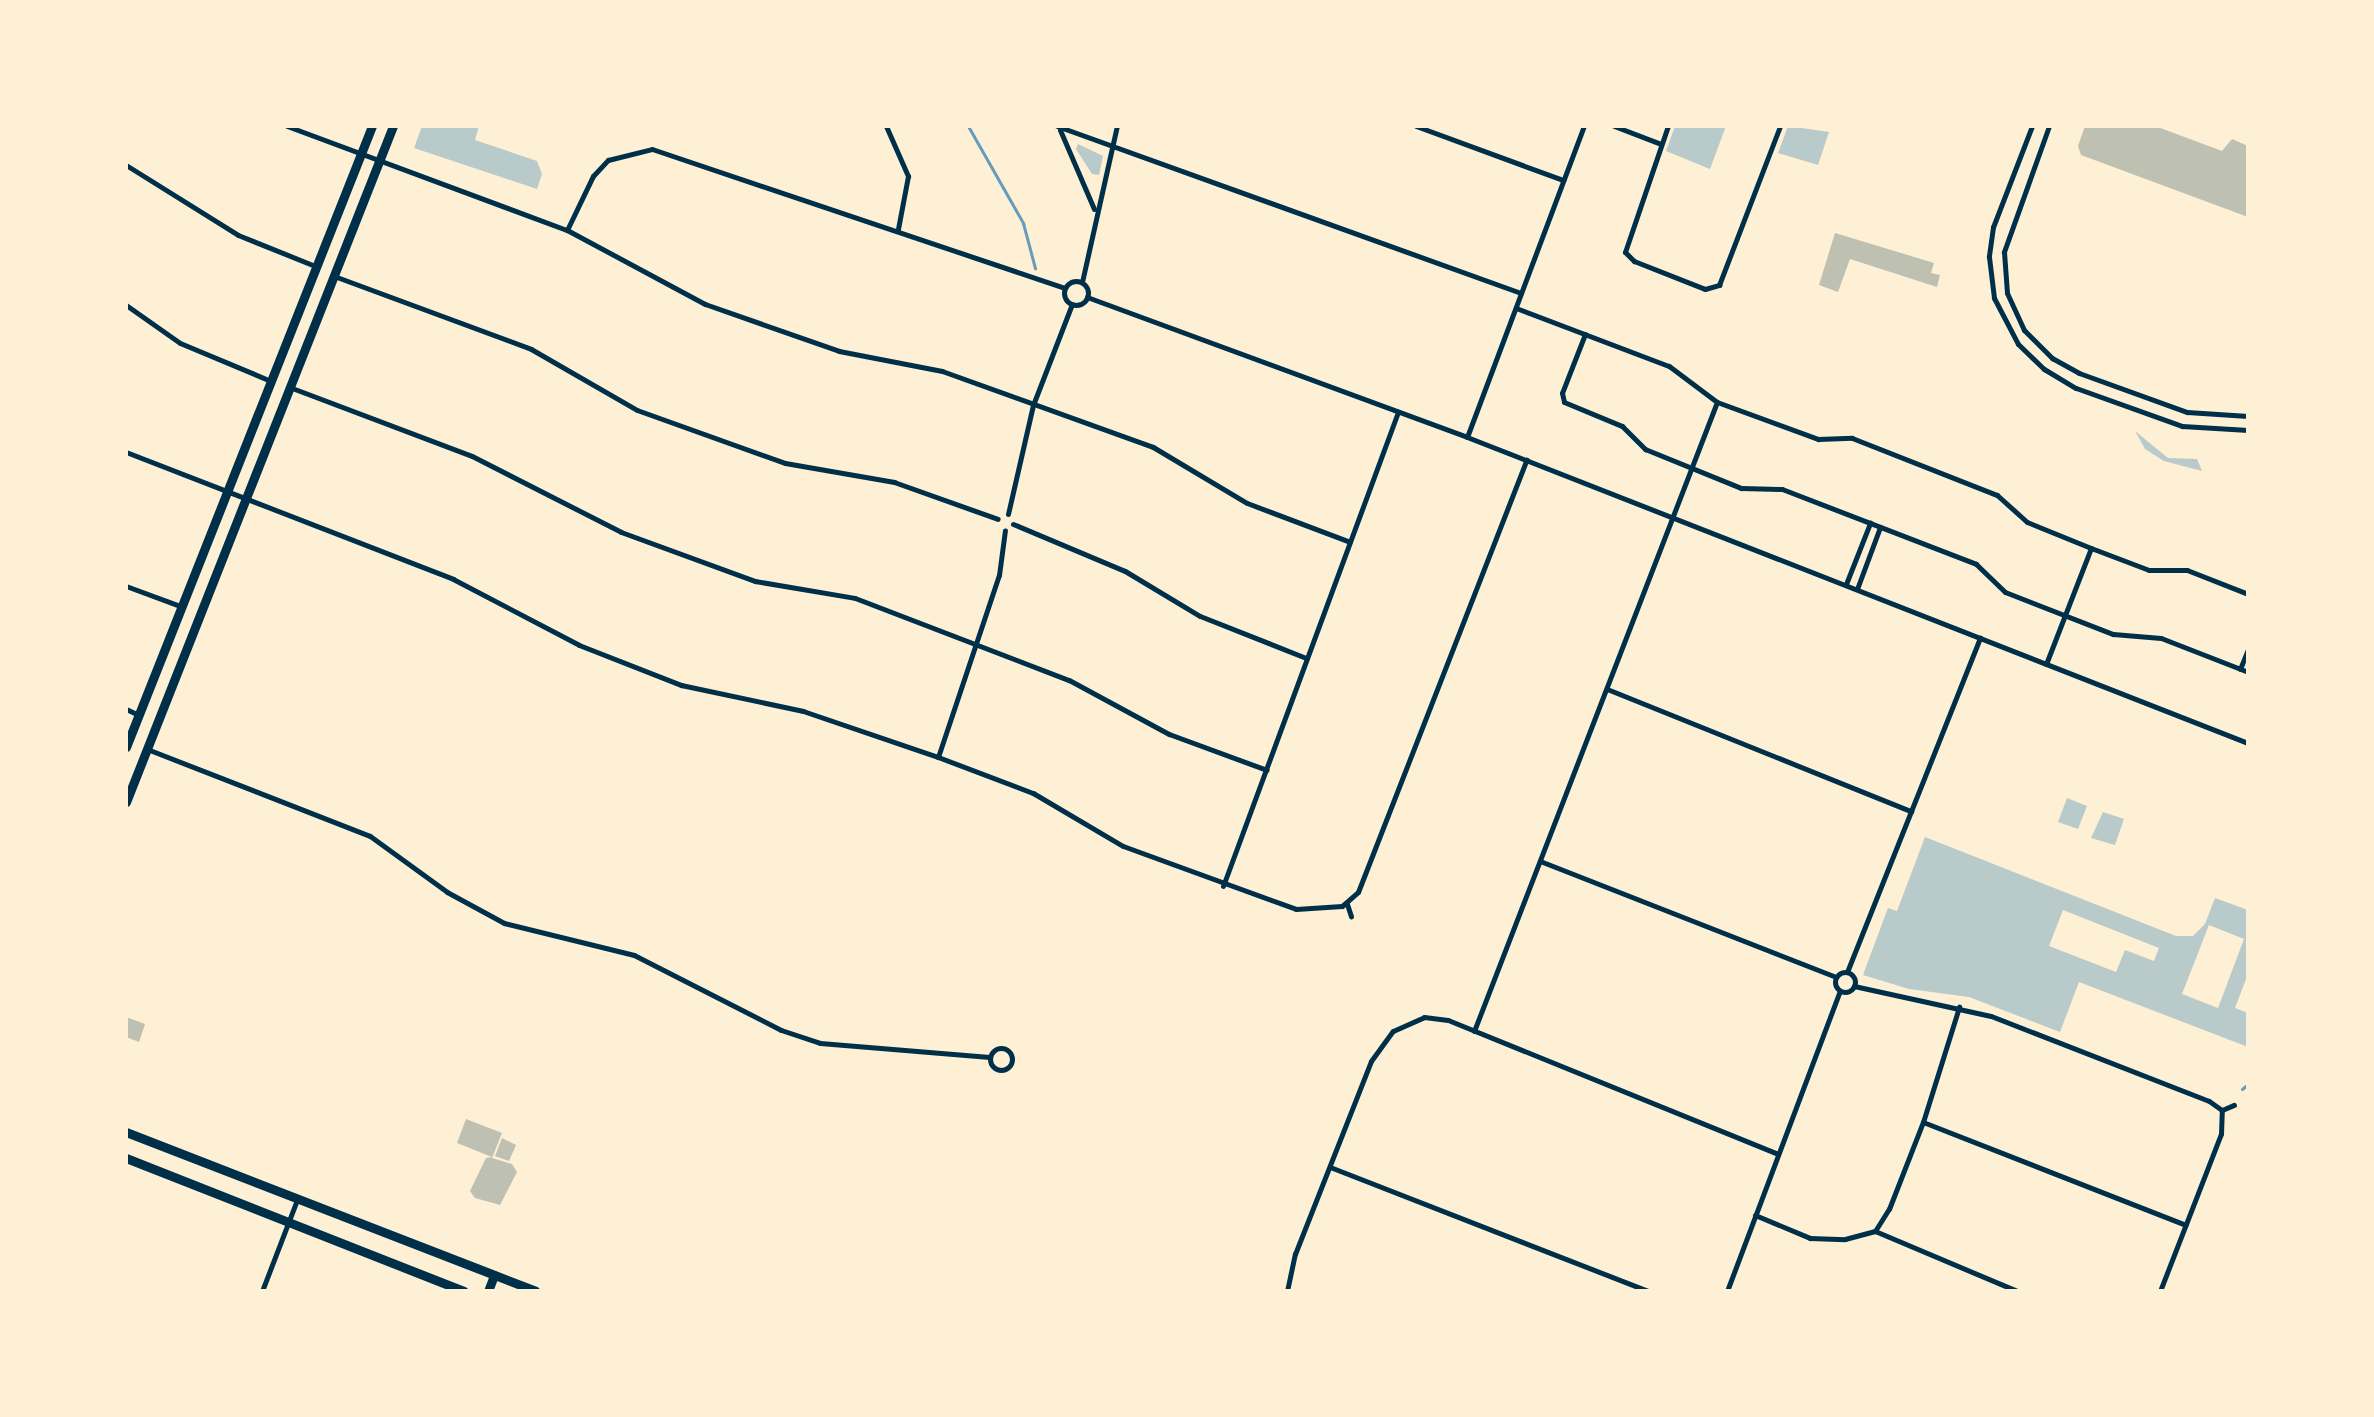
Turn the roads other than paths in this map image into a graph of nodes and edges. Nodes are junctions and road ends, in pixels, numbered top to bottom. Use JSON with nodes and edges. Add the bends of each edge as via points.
{"nodes":[{"id":1,"x":287,"y":126,"type":"edge"},
{"id":2,"x":372,"y":126,"type":"edge"},
{"id":3,"x":393,"y":126,"type":"edge"},
{"id":4,"x":886,"y":126,"type":"edge"},
{"id":5,"x":1117,"y":126,"type":"edge"},
{"id":6,"x":1416,"y":126,"type":"edge"},
{"id":7,"x":1584,"y":126,"type":"edge"},
{"id":8,"x":1614,"y":126,"type":"edge"},
{"id":9,"x":1668,"y":126,"type":"edge"},
{"id":10,"x":1780,"y":126,"type":"edge"},
{"id":11,"x":2032,"y":126,"type":"edge"},
{"id":12,"x":2049,"y":126,"type":"edge"},
{"id":13,"x":1058,"y":128,"type":"edge"},
{"id":14,"x":1661,"y":144,"type":"junction"},
{"id":15,"x":1113,"y":148,"type":"junction"},
{"id":16,"x":361,"y":154,"type":"junction"},
{"id":17,"x":379,"y":159,"type":"junction"},
{"id":18,"x":126,"y":165,"type":"edge"},
{"id":19,"x":1563,"y":180,"type":"junction"},
{"id":20,"x":1094,"y":209,"type":"junction"},
{"id":21,"x":898,"y":229,"type":"junction"},
{"id":22,"x":567,"y":230,"type":"junction"},
{"id":23,"x":1625,"y":252,"type":"junction"},
{"id":24,"x":1617,"y":255,"type":"dead end"},
{"id":25,"x":315,"y":266,"type":"junction"},
{"id":26,"x":334,"y":276,"type":"junction"},
{"id":27,"x":1082,"y":282,"type":"junction"},
{"id":28,"x":1065,"y":288,"type":"junction"},
{"id":29,"x":1521,"y":293,"type":"junction"},
{"id":30,"x":1087,"y":297,"type":"junction"},
{"id":31,"x":1072,"y":304,"type":"junction"},
{"id":32,"x":126,"y":305,"type":"edge"},
{"id":33,"x":1516,"y":308,"type":"junction"},
{"id":34,"x":1585,"y":334,"type":"junction"},
{"id":35,"x":271,"y":381,"type":"junction"},
{"id":36,"x":292,"y":388,"type":"junction"},
{"id":37,"x":1717,"y":402,"type":"junction"},
{"id":38,"x":1033,"y":405,"type":"junction"},
{"id":39,"x":1398,"y":412,"type":"junction"},
{"id":40,"x":2248,"y":416,"type":"edge"},
{"id":41,"x":2248,"y":430,"type":"edge"},
{"id":42,"x":1467,"y":437,"type":"junction"},
{"id":43,"x":126,"y":452,"type":"edge"},
{"id":44,"x":1526,"y":460,"type":"junction"},
{"id":45,"x":1691,"y":468,"type":"junction"},
{"id":46,"x":226,"y":495,"type":"junction"},
{"id":47,"x":245,"y":502,"type":"junction"},
{"id":48,"x":1008,"y":514,"type":"junction"},
{"id":49,"x":1673,"y":516,"type":"junction"},
{"id":50,"x":998,"y":519,"type":"junction"},
{"id":51,"x":1870,"y":523,"type":"junction"},
{"id":52,"x":1013,"y":524,"type":"junction"},
{"id":53,"x":1880,"y":527,"type":"junction"},
{"id":54,"x":1005,"y":530,"type":"junction"},
{"id":55,"x":1350,"y":542,"type":"junction"},
{"id":56,"x":2091,"y":548,"type":"junction"},
{"id":57,"x":1846,"y":584,"type":"junction"},
{"id":58,"x":126,"y":586,"type":"edge"},
{"id":59,"x":1857,"y":589,"type":"junction"},
{"id":60,"x":2248,"y":594,"type":"edge"},
{"id":61,"x":180,"y":606,"type":"junction"},
{"id":62,"x":2064,"y":615,"type":"junction"},
{"id":63,"x":1980,"y":638,"type":"junction"},
{"id":64,"x":977,"y":645,"type":"junction"},
{"id":65,"x":2248,"y":649,"type":"edge"},
{"id":66,"x":1307,"y":658,"type":"junction"},
{"id":67,"x":2046,"y":664,"type":"junction"},
{"id":68,"x":2240,"y":669,"type":"junction"},
{"id":69,"x":2248,"y":672,"type":"edge"},
{"id":70,"x":1607,"y":689,"type":"junction"},
{"id":71,"x":126,"y":709,"type":"edge"},
{"id":72,"x":139,"y":715,"type":"junction"},
{"id":73,"x":2248,"y":743,"type":"edge"},
{"id":74,"x":126,"y":747,"type":"edge"},
{"id":75,"x":147,"y":749,"type":"junction"},
{"id":76,"x":938,"y":757,"type":"junction"},
{"id":77,"x":1267,"y":770,"type":"junction"},
{"id":78,"x":126,"y":802,"type":"edge"},
{"id":79,"x":1911,"y":811,"type":"junction"},
{"id":80,"x":1540,"y":861,"type":"junction"},
{"id":81,"x":1223,"y":886,"type":"junction"},
{"id":82,"x":1344,"y":905,"type":"junction"},
{"id":83,"x":1351,"y":916,"type":"dead end"},
{"id":84,"x":1847,"y":972,"type":"junction"},
{"id":85,"x":1836,"y":977,"type":"junction"},
{"id":86,"x":1854,"y":986,"type":"junction"},
{"id":87,"x":1840,"y":991,"type":"junction"},
{"id":88,"x":1959,"y":1007,"type":"junction"},
{"id":89,"x":1474,"y":1031,"type":"junction"},
{"id":90,"x":989,"y":1057,"type":"junction"},
{"id":91,"x":2234,"y":1105,"type":"dead end"},
{"id":92,"x":2222,"y":1110,"type":"junction"},
{"id":93,"x":1923,"y":1122,"type":"junction"},
{"id":94,"x":126,"y":1132,"type":"edge"},
{"id":95,"x":1778,"y":1154,"type":"junction"},
{"id":96,"x":126,"y":1158,"type":"edge"},
{"id":97,"x":1330,"y":1167,"type":"junction"},
{"id":98,"x":298,"y":1199,"type":"junction"},
{"id":99,"x":1755,"y":1215,"type":"junction"},
{"id":100,"x":289,"y":1222,"type":"junction"},
{"id":101,"x":2186,"y":1225,"type":"junction"},
{"id":102,"x":1875,"y":1231,"type":"junction"},
{"id":103,"x":494,"y":1275,"type":"junction"},
{"id":104,"x":262,"y":1291,"type":"edge"},
{"id":105,"x":464,"y":1291,"type":"edge"},
{"id":106,"x":488,"y":1291,"type":"edge"},
{"id":107,"x":535,"y":1291,"type":"edge"},
{"id":108,"x":1287,"y":1291,"type":"edge"},
{"id":109,"x":1648,"y":1291,"type":"edge"},
{"id":110,"x":1727,"y":1291,"type":"edge"},
{"id":111,"x":2017,"y":1291,"type":"edge"},
{"id":112,"x":2160,"y":1291,"type":"edge"}],
"edges":[{"from":1,"to":16,"type":"street"},
{"from":2,"to":16,"type":"main road"},
{"from":3,"to":17,"type":"main road"},
{"from":4,"to":21,"type":"street","via":[[908,176]]},
{"from":5,"to":15,"type":"street"},
{"from":6,"to":19,"type":"street"},
{"from":7,"to":19,"type":"street"},
{"from":8,"to":14,"type":"street"},
{"from":9,"to":14,"type":"street"},
{"from":10,"to":23,"type":"street","via":[[1716,289],[1634,261]]},
{"from":11,"to":41,"type":"street","via":[[1993,227],[1989,257],[1994,298],[2018,344],[2044,369],[2076,388],[2182,426]]},
{"from":12,"to":40,"type":"street","via":[[2004,252],[2007,293],[2024,330],[2052,358],[2079,373],[2187,412]]},
{"from":13,"to":15,"type":"street"},
{"from":13,"to":20,"type":"street"},
{"from":14,"to":23,"type":"street"},
{"from":15,"to":20,"type":"street"},
{"from":15,"to":29,"type":"street"},
{"from":16,"to":17,"type":"street"},
{"from":16,"to":25,"type":"main road"},
{"from":17,"to":22,"type":"street"},
{"from":17,"to":26,"type":"main road"},
{"from":18,"to":25,"type":"street","via":[[238,235]]},
{"from":19,"to":29,"type":"street"},
{"from":20,"to":27,"type":"street"},
{"from":21,"to":22,"type":"street","via":[[652,149],[608,160],[593,176]]},
{"from":21,"to":28,"type":"street"},
{"from":22,"to":38,"type":"street","via":[[705,304],[839,351],[942,371]]},
{"from":23,"to":24,"type":"street"},
{"from":25,"to":35,"type":"main road"},
{"from":26,"to":36,"type":"main road"},
{"from":26,"to":50,"type":"street","via":[[531,349],[637,410],[785,463],[894,482]]},
{"from":27,"to":28,"type":"street"},
{"from":27,"to":30,"type":"street"},
{"from":28,"to":31,"type":"street"},
{"from":29,"to":33,"type":"street"},
{"from":30,"to":31,"type":"street"},
{"from":30,"to":39,"type":"street"},
{"from":31,"to":38,"type":"street"},
{"from":32,"to":35,"type":"street","via":[[180,343]]},
{"from":33,"to":34,"type":"street"},
{"from":33,"to":42,"type":"street"},
{"from":34,"to":37,"type":"street","via":[[1669,366]]},
{"from":34,"to":45,"type":"street","via":[[1562,393],[1564,402],[1622,426],[1645,449]]},
{"from":35,"to":46,"type":"main road"},
{"from":36,"to":47,"type":"main road"},
{"from":36,"to":64,"type":"street","via":[[472,456],[621,532],[755,581],[855,598]]},
{"from":37,"to":45,"type":"street"},
{"from":37,"to":56,"type":"street","via":[[1818,439],[1852,438],[1997,495],[2027,522]]},
{"from":38,"to":48,"type":"street"},
{"from":38,"to":55,"type":"street","via":[[1153,447],[1247,503]]},
{"from":39,"to":42,"type":"street"},
{"from":39,"to":55,"type":"street"},
{"from":42,"to":44,"type":"street"},
{"from":43,"to":46,"type":"street"},
{"from":44,"to":49,"type":"street"},
{"from":44,"to":82,"type":"street","via":[[1358,892]]},
{"from":45,"to":49,"type":"street"},
{"from":45,"to":51,"type":"street","via":[[1750,490],[1782,489]]},
{"from":46,"to":47,"type":"street"},
{"from":46,"to":61,"type":"main road"},
{"from":47,"to":75,"type":"main road"},
{"from":47,"to":76,"type":"street","via":[[453,579],[541,629],[681,685],[803,711]]},
{"from":48,"to":50,"type":"street"},
{"from":48,"to":52,"type":"street"},
{"from":49,"to":57,"type":"street"},
{"from":49,"to":70,"type":"street"},
{"from":50,"to":54,"type":"street"},
{"from":51,"to":53,"type":"street"},
{"from":51,"to":57,"type":"street"},
{"from":52,"to":54,"type":"street"},
{"from":52,"to":66,"type":"street","via":[[1125,571],[1200,616]]},
{"from":53,"to":59,"type":"street"},
{"from":53,"to":62,"type":"street","via":[[1976,564],[2005,592]]},
{"from":54,"to":64,"type":"street","via":[[999,575]]},
{"from":55,"to":66,"type":"street"},
{"from":56,"to":60,"type":"street","via":[[2149,570],[2187,570]]},
{"from":56,"to":62,"type":"street"},
{"from":57,"to":59,"type":"street"},
{"from":58,"to":61,"type":"street"},
{"from":59,"to":63,"type":"street"},
{"from":61,"to":72,"type":"main road"},
{"from":62,"to":67,"type":"street"},
{"from":62,"to":68,"type":"street","via":[[2113,634],[2161,638]]},
{"from":63,"to":67,"type":"street"},
{"from":63,"to":79,"type":"street"},
{"from":64,"to":76,"type":"street"},
{"from":64,"to":77,"type":"street","via":[[1069,680],[1169,734]]},
{"from":65,"to":68,"type":"street"},
{"from":66,"to":77,"type":"street"},
{"from":67,"to":73,"type":"street"},
{"from":68,"to":69,"type":"street"},
{"from":70,"to":79,"type":"street"},
{"from":70,"to":80,"type":"street"},
{"from":71,"to":72,"type":"street"},
{"from":72,"to":74,"type":"main road"},
{"from":75,"to":78,"type":"main road"},
{"from":75,"to":90,"type":"street","via":[[370,836],[447,892],[504,923],[634,955],[781,1030],[820,1043]]},
{"from":76,"to":81,"type":"street","via":[[1033,793],[1123,846]]},
{"from":77,"to":81,"type":"street"},
{"from":79,"to":84,"type":"street"},
{"from":80,"to":85,"type":"street"},
{"from":80,"to":89,"type":"street"},
{"from":81,"to":82,"type":"street","via":[[1285,908]]},
{"from":82,"to":83,"type":"street"},
{"from":84,"to":85,"type":"street"},
{"from":84,"to":86,"type":"street"},
{"from":85,"to":87,"type":"street"},
{"from":86,"to":87,"type":"street"},
{"from":86,"to":88,"type":"street"},
{"from":87,"to":95,"type":"street"},
{"from":88,"to":92,"type":"street"},
{"from":88,"to":93,"type":"street"},
{"from":89,"to":95,"type":"street"},
{"from":89,"to":97,"type":"street","via":[[1424,1017],[1393,1031],[1371,1061]]},
{"from":90,"to":90,"type":"street","via":[[1003,1048],[1012,1062],[1000,1070]]},
{"from":91,"to":92,"type":"street"},
{"from":92,"to":101,"type":"street","via":[[2221,1134]]},
{"from":93,"to":101,"type":"street"},
{"from":93,"to":102,"type":"street"},
{"from":94,"to":98,"type":"main road"},
{"from":95,"to":99,"type":"street"},
{"from":96,"to":100,"type":"main road"},
{"from":97,"to":108,"type":"street","via":[[1295,1254]]},
{"from":97,"to":109,"type":"street"},
{"from":98,"to":100,"type":"street"},
{"from":98,"to":103,"type":"main road"},
{"from":99,"to":102,"type":"street","via":[[1810,1238],[1845,1239]]},
{"from":99,"to":110,"type":"street"},
{"from":100,"to":104,"type":"street"},
{"from":100,"to":105,"type":"main road"},
{"from":101,"to":112,"type":"street"},
{"from":102,"to":111,"type":"street"},
{"from":103,"to":106,"type":"main road"},
{"from":103,"to":107,"type":"main road"}]}
